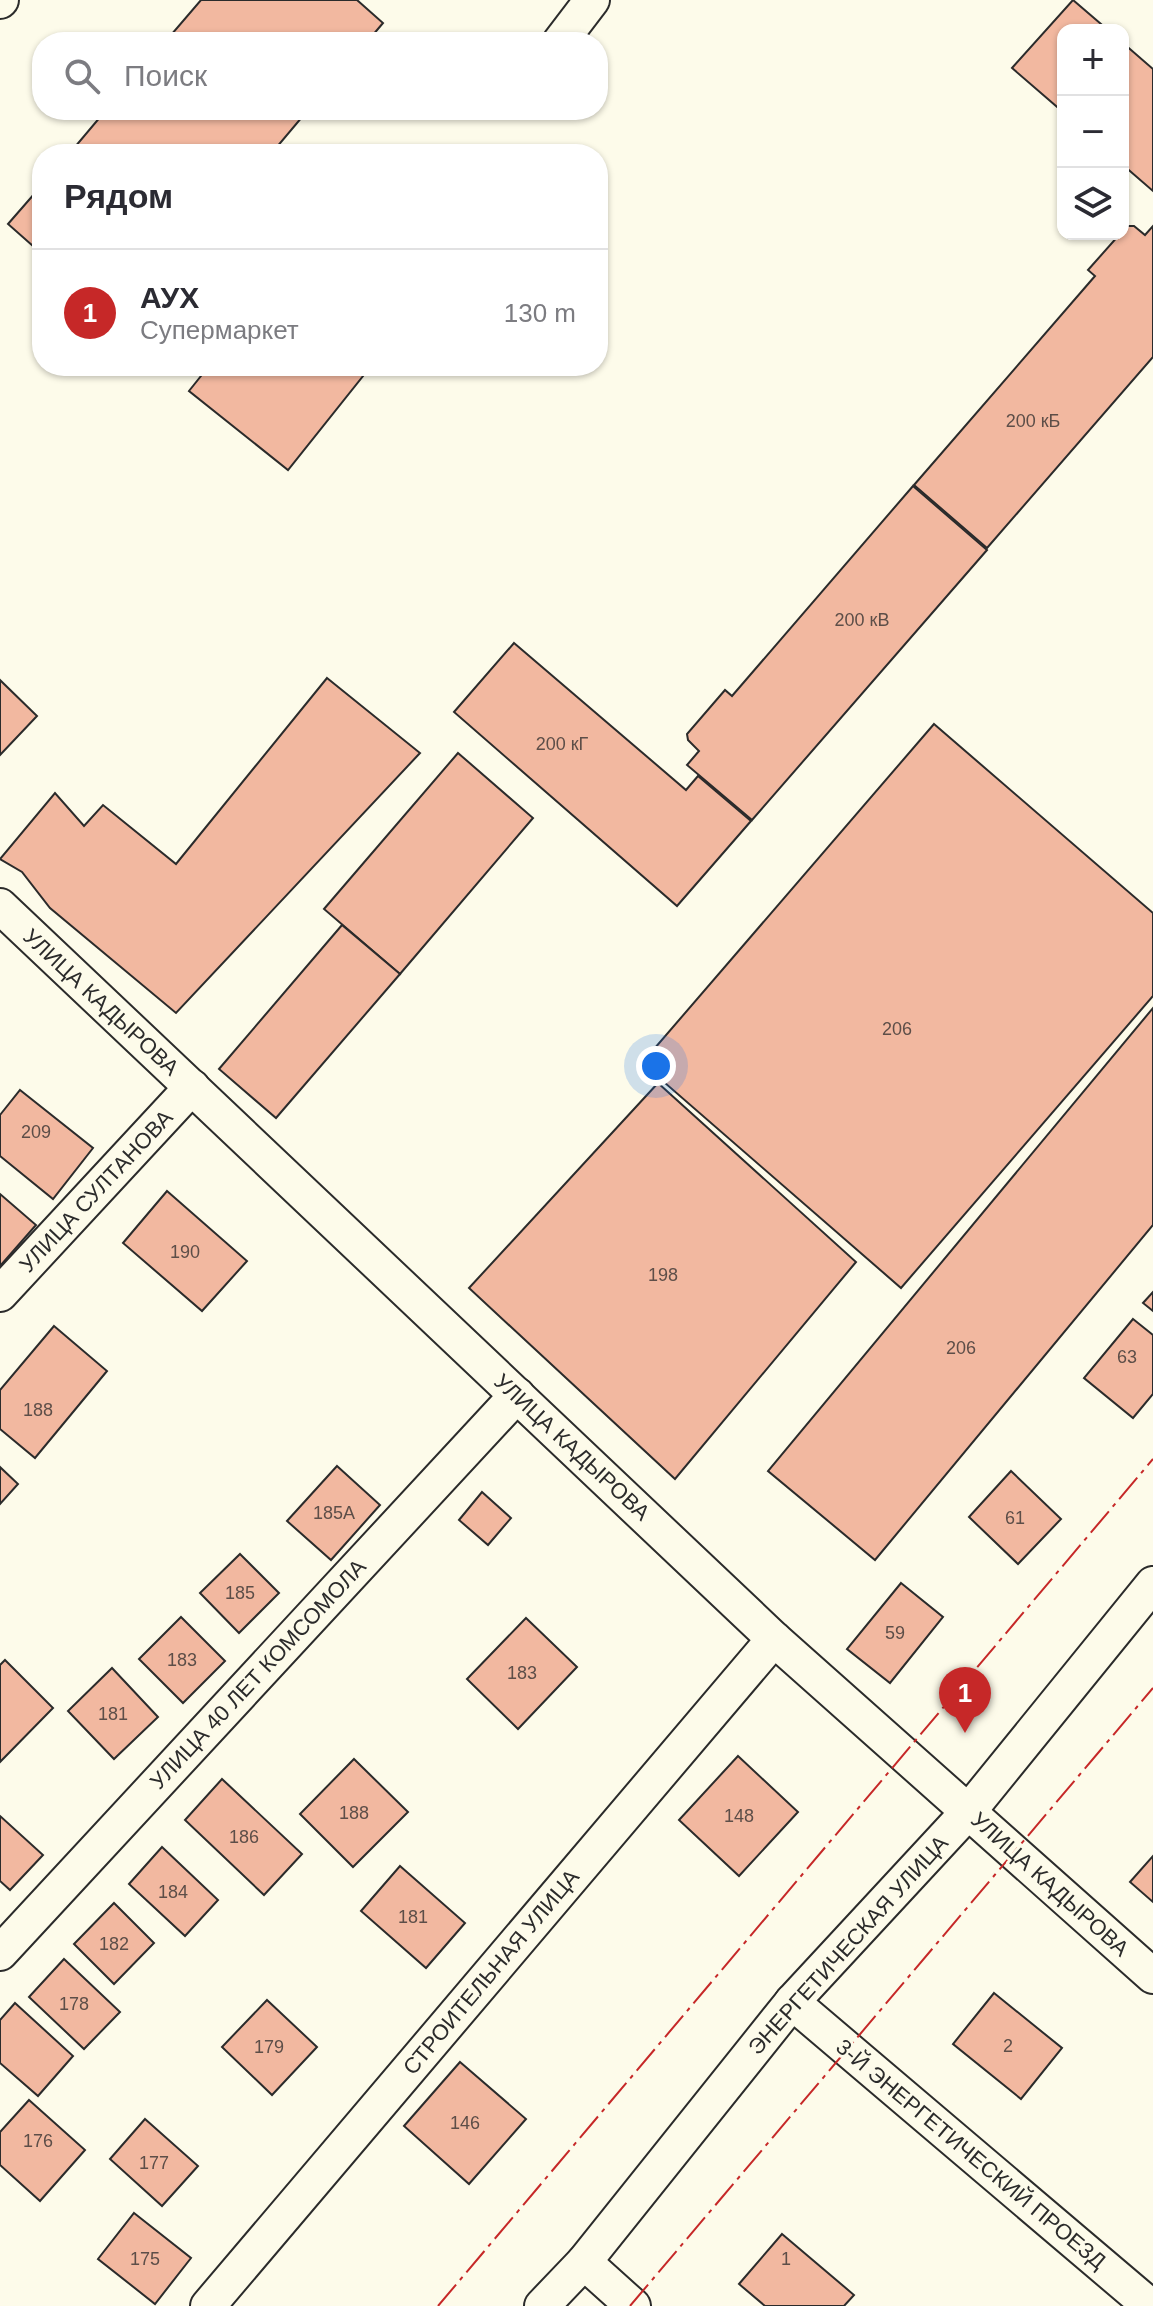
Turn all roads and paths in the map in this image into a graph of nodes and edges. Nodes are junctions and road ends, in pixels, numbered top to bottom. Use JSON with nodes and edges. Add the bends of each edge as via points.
{"nodes":[{"id":1,"x":592,"y":0,"type":"edge"},
{"id":2,"x":568,"y":32,"type":"edge"},
{"id":3,"x":0,"y":906,"type":"edge"},
{"id":4,"x":192,"y":1087,"type":"junction"},
{"id":5,"x":0,"y":1294,"type":"edge"},
{"id":6,"x":517,"y":1395,"type":"junction"},
{"id":7,"x":1153,"y":1584,"type":"edge"},
{"id":8,"x":774,"y":1639,"type":"junction"},
{"id":9,"x":968,"y":1812,"type":"junction"},
{"id":10,"x":0,"y":1953,"type":"edge"},
{"id":11,"x":1153,"y":1976,"type":"edge"},
{"id":12,"x":792,"y":2002,"type":"junction"},
{"id":13,"x":584,"y":2262,"type":"junction"},
{"id":14,"x":208,"y":2306,"type":"edge"},
{"id":15,"x":542,"y":2306,"type":"edge"},
{"id":16,"x":633,"y":2306,"type":"edge"},
{"id":17,"x":1150,"y":2306,"type":"edge"}],
"edges":[{"from":1,"to":2,"type":"street"},
{"from":3,"to":4,"type":"street","name":"УЛИЦА КАДЫРОВА"},
{"from":4,"to":5,"type":"street","name":"УЛИЦА СУЛТАНОВА"},
{"from":4,"to":6,"type":"street","name":"УЛИЦА КАДЫРОВА"},
{"from":6,"to":8,"type":"street","name":"УЛИЦА КАДЫРОВА"},
{"from":6,"to":10,"type":"street","name":"УЛИЦА 40 ЛЕТ КОМСОМОЛА"},
{"from":7,"to":9,"type":"street","name":"ЭНЕРГЕТИЧЕСКАЯ УЛИЦА"},
{"from":8,"to":9,"type":"street","name":"УЛИЦА КАДЫРОВА"},
{"from":8,"to":14,"type":"street","name":"СТРОИТЕЛЬНАЯ УЛИЦА"},
{"from":9,"to":11,"type":"street","name":"УЛИЦА КАДЫРОВА"},
{"from":9,"to":12,"type":"street","name":"ЭНЕРГЕТИЧЕСКАЯ УЛИЦА"},
{"from":12,"to":13,"type":"street","name":"ЭНЕРГЕТИЧЕСКАЯ УЛИЦА"},
{"from":12,"to":17,"type":"street","name":"3-Й ЭНЕРГЕТИЧЕСКИЙ ПРОЕЗД"},
{"from":13,"to":15,"type":"street","name":"ЭНЕРГЕТИЧЕСКАЯ УЛИЦА"},
{"from":13,"to":16,"type":"street"}]}
